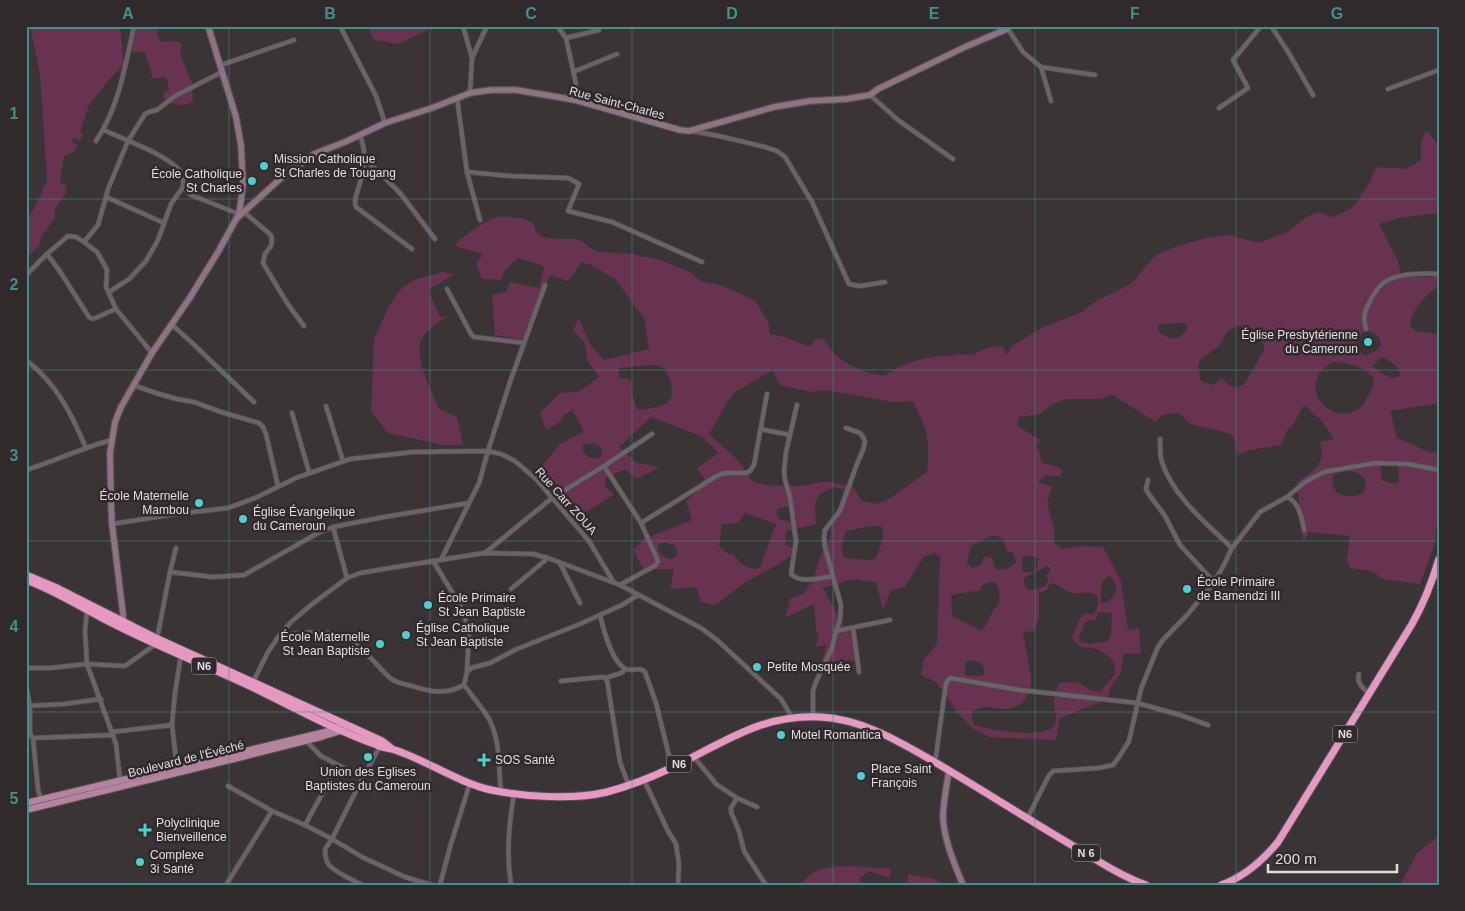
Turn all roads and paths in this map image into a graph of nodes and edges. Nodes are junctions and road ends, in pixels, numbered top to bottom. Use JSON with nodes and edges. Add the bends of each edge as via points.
{"nodes":[{"id":1,"x":134,"y":26,"type":"edge"},
{"id":2,"x":208,"y":26,"type":"edge"},
{"id":3,"x":340,"y":26,"type":"edge"},
{"id":4,"x":463,"y":26,"type":"edge"},
{"id":5,"x":487,"y":26,"type":"edge"},
{"id":6,"x":557,"y":26,"type":"edge"},
{"id":7,"x":1261,"y":26,"type":"edge"},
{"id":8,"x":1271,"y":26,"type":"edge"},
{"id":9,"x":1009,"y":27,"type":"edge"},
{"id":10,"x":599,"y":30,"type":"dead end"},
{"id":11,"x":566,"y":38,"type":"junction"},
{"id":12,"x":294,"y":40,"type":"dead end"},
{"id":13,"x":617,"y":54,"type":"dead end"},
{"id":14,"x":472,"y":58,"type":"junction"},
{"id":15,"x":221,"y":65,"type":"junction"},
{"id":16,"x":1041,"y":67,"type":"junction"},
{"id":17,"x":1439,"y":70,"type":"edge"},
{"id":18,"x":222,"y":72,"type":"junction"},
{"id":19,"x":573,"y":72,"type":"junction"},
{"id":20,"x":1095,"y":76,"type":"dead end"},
{"id":21,"x":1388,"y":89,"type":"dead end"},
{"id":22,"x":470,"y":93,"type":"junction"},
{"id":23,"x":870,"y":95,"type":"junction"},
{"id":24,"x":1313,"y":95,"type":"dead end"},
{"id":25,"x":457,"y":98,"type":"junction"},
{"id":26,"x":575,"y":100,"type":"junction"},
{"id":27,"x":1051,"y":101,"type":"dead end"},
{"id":28,"x":1219,"y":108,"type":"dead end"},
{"id":29,"x":385,"y":123,"type":"junction"},
{"id":30,"x":104,"y":130,"type":"junction"},
{"id":31,"x":689,"y":131,"type":"junction"},
{"id":32,"x":360,"y":135,"type":"junction"},
{"id":33,"x":128,"y":141,"type":"junction"},
{"id":34,"x":96,"y":142,"type":"dead end"},
{"id":35,"x":953,"y":159,"type":"dead end"},
{"id":36,"x":366,"y":161,"type":"junction"},
{"id":37,"x":467,"y":172,"type":"junction"},
{"id":38,"x":183,"y":187,"type":"junction"},
{"id":39,"x":106,"y":197,"type":"junction"},
{"id":40,"x":239,"y":215,"type":"junction"},
{"id":41,"x":480,"y":220,"type":"dead end"},
{"id":42,"x":164,"y":223,"type":"junction"},
{"id":43,"x":435,"y":239,"type":"dead end"},
{"id":44,"x":84,"y":242,"type":"junction"},
{"id":45,"x":412,"y":249,"type":"dead end"},
{"id":46,"x":47,"y":254,"type":"junction"},
{"id":47,"x":702,"y":262,"type":"dead end"},
{"id":48,"x":1439,"y":274,"type":"edge"},
{"id":49,"x":26,"y":275,"type":"edge"},
{"id":50,"x":885,"y":282,"type":"dead end"},
{"id":51,"x":544,"y":286,"type":"dead end"},
{"id":52,"x":448,"y":289,"type":"dead end"},
{"id":53,"x":108,"y":292,"type":"junction"},
{"id":54,"x":116,"y":309,"type":"junction"},
{"id":55,"x":171,"y":324,"type":"junction"},
{"id":56,"x":304,"y":326,"type":"dead end"},
{"id":57,"x":1366,"y":329,"type":"dead end"},
{"id":58,"x":524,"y":343,"type":"junction"},
{"id":59,"x":152,"y":353,"type":"junction"},
{"id":60,"x":26,"y":360,"type":"edge"},
{"id":61,"x":133,"y":385,"type":"junction"},
{"id":62,"x":766,"y":394,"type":"dead end"},
{"id":63,"x":254,"y":402,"type":"dead end"},
{"id":64,"x":797,"y":405,"type":"dead end"},
{"id":65,"x":326,"y":406,"type":"dead end"},
{"id":66,"x":292,"y":413,"type":"dead end"},
{"id":67,"x":760,"y":428,"type":"junction"},
{"id":68,"x":846,"y":428,"type":"dead end"},
{"id":69,"x":652,"y":434,"type":"dead end"},
{"id":70,"x":790,"y":435,"type":"junction"},
{"id":71,"x":1160,"y":439,"type":"dead end"},
{"id":72,"x":111,"y":440,"type":"junction"},
{"id":73,"x":86,"y":448,"type":"junction"},
{"id":74,"x":488,"y":451,"type":"junction"},
{"id":75,"x":343,"y":461,"type":"junction"},
{"id":76,"x":604,"y":466,"type":"junction"},
{"id":77,"x":26,"y":470,"type":"edge"},
{"id":78,"x":1439,"y":470,"type":"edge"},
{"id":79,"x":309,"y":472,"type":"junction"},
{"id":80,"x":1148,"y":480,"type":"dead end"},
{"id":81,"x":278,"y":486,"type":"junction"},
{"id":82,"x":1287,"y":497,"type":"junction"},
{"id":83,"x":552,"y":498,"type":"junction"},
{"id":84,"x":469,"y":502,"type":"junction"},
{"id":85,"x":641,"y":523,"type":"junction"},
{"id":86,"x":112,"y":524,"type":"junction"},
{"id":87,"x":333,"y":527,"type":"junction"},
{"id":88,"x":1304,"y":530,"type":"dead end"},
{"id":89,"x":176,"y":548,"type":"dead end"},
{"id":90,"x":1232,"y":548,"type":"junction"},
{"id":91,"x":484,"y":554,"type":"junction"},
{"id":92,"x":548,"y":558,"type":"junction"},
{"id":93,"x":1439,"y":559,"type":"edge"},
{"id":94,"x":441,"y":560,"type":"junction"},
{"id":95,"x":433,"y":561,"type":"junction"},
{"id":96,"x":560,"y":563,"type":"junction"},
{"id":97,"x":170,"y":572,"type":"junction"},
{"id":98,"x":26,"y":575,"type":"edge"},
{"id":99,"x":833,"y":576,"type":"junction"},
{"id":100,"x":347,"y":578,"type":"junction"},
{"id":101,"x":26,"y":580,"type":"edge"},
{"id":102,"x":613,"y":582,"type":"junction"},
{"id":103,"x":1214,"y":582,"type":"junction"},
{"id":104,"x":620,"y":585,"type":"junction"},
{"id":105,"x":511,"y":590,"type":"dead end"},
{"id":106,"x":638,"y":595,"type":"junction"},
{"id":107,"x":580,"y":603,"type":"dead end"},
{"id":108,"x":89,"y":607,"type":"junction"},
{"id":109,"x":600,"y":615,"type":"junction"},
{"id":110,"x":890,"y":620,"type":"dead end"},
{"id":111,"x":122,"y":625,"type":"junction"},
{"id":112,"x":853,"y":628,"type":"junction"},
{"id":113,"x":836,"y":631,"type":"junction"},
{"id":114,"x":279,"y":636,"type":"junction"},
{"id":115,"x":157,"y":641,"type":"junction"},
{"id":116,"x":181,"y":655,"type":"junction"},
{"id":117,"x":87,"y":664,"type":"junction"},
{"id":118,"x":26,"y":668,"type":"edge"},
{"id":119,"x":626,"y":669,"type":"junction"},
{"id":120,"x":467,"y":672,"type":"junction"},
{"id":121,"x":858,"y":672,"type":"dead end"},
{"id":122,"x":1360,"y":674,"type":"dead end"},
{"id":123,"x":605,"y":678,"type":"junction"},
{"id":124,"x":561,"y":681,"type":"dead end"},
{"id":125,"x":252,"y":684,"type":"junction"},
{"id":126,"x":464,"y":685,"type":"junction"},
{"id":127,"x":26,"y":686,"type":"edge"},
{"id":128,"x":1370,"y":694,"type":"junction"},
{"id":129,"x":100,"y":699,"type":"junction"},
{"id":130,"x":1137,"y":703,"type":"junction"},
{"id":131,"x":28,"y":706,"type":"edge"},
{"id":132,"x":813,"y":717,"type":"junction"},
{"id":133,"x":792,"y":718,"type":"junction"},
{"id":134,"x":172,"y":725,"type":"junction"},
{"id":135,"x":1208,"y":725,"type":"dead end"},
{"id":136,"x":343,"y":727,"type":"junction"},
{"id":137,"x":112,"y":734,"type":"junction"},
{"id":138,"x":30,"y":736,"type":"edge"},
{"id":139,"x":306,"y":741,"type":"junction"},
{"id":140,"x":381,"y":744,"type":"junction"},
{"id":141,"x":242,"y":755,"type":"junction"},
{"id":142,"x":694,"y":757,"type":"junction"},
{"id":143,"x":935,"y":763,"type":"junction"},
{"id":144,"x":338,"y":765,"type":"junction"},
{"id":145,"x":177,"y":766,"type":"junction"},
{"id":146,"x":672,"y":768,"type":"junction"},
{"id":147,"x":949,"y":770,"type":"junction"},
{"id":148,"x":363,"y":776,"type":"junction"},
{"id":149,"x":148,"y":777,"type":"junction"},
{"id":150,"x":120,"y":780,"type":"junction"},
{"id":151,"x":644,"y":780,"type":"junction"},
{"id":152,"x":470,"y":783,"type":"junction"},
{"id":153,"x":228,"y":786,"type":"dead end"},
{"id":154,"x":629,"y":786,"type":"junction"},
{"id":155,"x":501,"y":791,"type":"junction"},
{"id":156,"x":514,"y":794,"type":"junction"},
{"id":157,"x":737,"y":798,"type":"junction"},
{"id":158,"x":41,"y":800,"type":"junction"},
{"id":159,"x":26,"y":804,"type":"edge"},
{"id":160,"x":757,"y":807,"type":"dead end"},
{"id":161,"x":26,"y":810,"type":"edge"},
{"id":162,"x":272,"y":811,"type":"junction"},
{"id":163,"x":1027,"y":819,"type":"junction"},
{"id":164,"x":305,"y":825,"type":"junction"},
{"id":165,"x":332,"y":840,"type":"junction"},
{"id":166,"x":226,"y":885,"type":"edge"},
{"id":167,"x":362,"y":885,"type":"edge"},
{"id":168,"x":431,"y":885,"type":"edge"},
{"id":169,"x":440,"y":885,"type":"edge"},
{"id":170,"x":511,"y":885,"type":"edge"},
{"id":171,"x":678,"y":885,"type":"edge"},
{"id":172,"x":766,"y":885,"type":"edge"},
{"id":173,"x":963,"y":885,"type":"edge"},
{"id":174,"x":1146,"y":885,"type":"edge"},
{"id":175,"x":1221,"y":885,"type":"edge"}],
"edges":[{"from":1,"to":30,"type":"street","via":[[116,103]]},
{"from":2,"to":15,"type":"street"},
{"from":3,"to":29,"type":"street","via":[[376,96]]},
{"from":4,"to":14,"type":"street"},
{"from":5,"to":14,"type":"street"},
{"from":6,"to":11,"type":"street"},
{"from":7,"to":28,"type":"street","via":[[1233,60],[1248,88]]},
{"from":8,"to":24,"type":"street"},
{"from":9,"to":16,"type":"street","via":[[1023,52]]},
{"from":9,"to":23,"type":"street","name":"Rue Saint-Charles"},
{"from":10,"to":11,"type":"street"},
{"from":11,"to":19,"type":"street"},
{"from":12,"to":15,"type":"street"},
{"from":13,"to":19,"type":"street"},
{"from":14,"to":22,"type":"street"},
{"from":15,"to":18,"type":"street"},
{"from":16,"to":20,"type":"street"},
{"from":16,"to":27,"type":"street"},
{"from":17,"to":21,"type":"street"},
{"from":18,"to":33,"type":"street","via":[[145,114]]},
{"from":18,"to":40,"type":"street","via":[[241,144],[243,184]]},
{"from":19,"to":26,"type":"street"},
{"from":22,"to":25,"type":"street","name":"Rue Saint-Charles"},
{"from":22,"to":26,"type":"street","name":"Rue Saint-Charles","via":[[516,90]]},
{"from":23,"to":31,"type":"street","name":"Rue Saint-Charles","via":[[774,108]]},
{"from":23,"to":35,"type":"street","via":[[898,120]]},
{"from":25,"to":29,"type":"street","name":"Rue Saint-Charles"},
{"from":25,"to":37,"type":"street"},
{"from":26,"to":31,"type":"street","name":"Rue Saint-Charles"},
{"from":29,"to":32,"type":"street","name":"Rue Saint-Charles"},
{"from":30,"to":33,"type":"street"},
{"from":30,"to":34,"type":"street"},
{"from":31,"to":50,"type":"street","via":[[765,147],[785,157],[812,202],[849,284],[860,286]]},
{"from":32,"to":36,"type":"street"},
{"from":32,"to":40,"type":"street","name":"Rue Saint-Charles","via":[[314,154]]},
{"from":33,"to":38,"type":"street","via":[[164,158],[181,172]]},
{"from":33,"to":39,"type":"street"},
{"from":36,"to":43,"type":"street","via":[[400,193]]},
{"from":36,"to":45,"type":"street","via":[[356,207]]},
{"from":37,"to":41,"type":"street"},
{"from":37,"to":47,"type":"street","via":[[568,178],[579,184],[568,211],[612,222]]},
{"from":38,"to":40,"type":"street","via":[[191,195]]},
{"from":38,"to":42,"type":"street","via":[[171,204]]},
{"from":39,"to":42,"type":"street"},
{"from":39,"to":44,"type":"street","via":[[98,225]]},
{"from":40,"to":55,"type":"street"},
{"from":40,"to":56,"type":"street","via":[[271,235],[271,246],[263,263]]},
{"from":42,"to":53,"type":"street","via":[[146,261],[129,279]]},
{"from":44,"to":46,"type":"street","via":[[76,236],[68,236]]},
{"from":44,"to":53,"type":"street","via":[[97,252],[107,270]]},
{"from":46,"to":49,"type":"street"},
{"from":46,"to":54,"type":"street","via":[[89,317],[93,319]]},
{"from":48,"to":57,"type":"street","via":[[1398,277],[1382,284],[1364,310]]},
{"from":51,"to":58,"type":"street"},
{"from":52,"to":58,"type":"street","via":[[474,337]]},
{"from":53,"to":54,"type":"street"},
{"from":54,"to":59,"type":"street"},
{"from":55,"to":59,"type":"street"},
{"from":55,"to":63,"type":"street"},
{"from":58,"to":74,"type":"street"},
{"from":59,"to":61,"type":"street"},
{"from":60,"to":73,"type":"street","via":[[62,398]]},
{"from":61,"to":72,"type":"street","via":[[115,422]]},
{"from":61,"to":81,"type":"street","via":[[259,423],[266,434]]},
{"from":62,"to":67,"type":"street"},
{"from":64,"to":70,"type":"street"},
{"from":65,"to":75,"type":"street"},
{"from":66,"to":79,"type":"street"},
{"from":67,"to":70,"type":"street"},
{"from":67,"to":85,"type":"street","via":[[754,465],[750,471],[724,472]]},
{"from":68,"to":99,"type":"street","via":[[860,433],[865,442],[840,511],[825,530],[825,547]]},
{"from":69,"to":76,"type":"street"},
{"from":70,"to":99,"type":"street","via":[[784,471],[796,541],[791,574],[802,579]]},
{"from":71,"to":90,"type":"street","via":[[1166,472],[1182,497]]},
{"from":72,"to":73,"type":"street"},
{"from":72,"to":86,"type":"street"},
{"from":73,"to":77,"type":"street"},
{"from":74,"to":75,"type":"street","name":"Rue Carr ZOUA","via":[[420,452]]},
{"from":74,"to":83,"type":"street","name":"Rue Carr ZOUA","via":[[515,461]]},
{"from":74,"to":84,"type":"street","via":[[479,483]]},
{"from":75,"to":79,"type":"street","name":"Rue Carr ZOUA"},
{"from":76,"to":83,"type":"street"},
{"from":76,"to":85,"type":"street"},
{"from":78,"to":82,"type":"street","via":[[1408,464],[1362,464],[1324,472]]},
{"from":79,"to":81,"type":"street","name":"Rue Carr ZOUA"},
{"from":80,"to":103,"type":"street","via":[[1146,489],[1180,545]]},
{"from":81,"to":86,"type":"street","name":"Rue Carr ZOUA","via":[[228,508]]},
{"from":82,"to":88,"type":"street","via":[[1296,506]]},
{"from":82,"to":90,"type":"street","via":[[1260,512]]},
{"from":83,"to":91,"type":"street"},
{"from":83,"to":102,"type":"street","name":"Rue Carr ZOUA","via":[[589,541]]},
{"from":84,"to":87,"type":"street"},
{"from":84,"to":94,"type":"street"},
{"from":85,"to":104,"type":"street","via":[[657,564]]},
{"from":86,"to":111,"type":"street","via":[[124,614]]},
{"from":87,"to":97,"type":"street","via":[[244,575],[213,577]]},
{"from":87,"to":100,"type":"street"},
{"from":89,"to":97,"type":"street"},
{"from":90,"to":103,"type":"street"},
{"from":91,"to":92,"type":"street","via":[[533,554]]},
{"from":91,"to":94,"type":"street"},
{"from":92,"to":96,"type":"street"},
{"from":92,"to":105,"type":"street"},
{"from":93,"to":128,"type":"highway","number":"N6","via":[[1422,606]]},
{"from":94,"to":95,"type":"street"},
{"from":95,"to":100,"type":"street"},
{"from":95,"to":120,"type":"street","via":[[464,615],[469,632]]},
{"from":96,"to":102,"type":"street"},
{"from":96,"to":107,"type":"street"},
{"from":97,"to":115,"type":"street"},
{"from":98,"to":108,"type":"highway","number":"N6","via":[[50,584]]},
{"from":99,"to":113,"type":"street","via":[[840,605]]},
{"from":100,"to":114,"type":"street","via":[[291,622]]},
{"from":101,"to":108,"type":"highway","number":"N6"},
{"from":102,"to":104,"type":"street"},
{"from":103,"to":130,"type":"street","via":[[1162,641],[1147,671]]},
{"from":104,"to":106,"type":"street"},
{"from":106,"to":109,"type":"street"},
{"from":106,"to":133,"type":"street","via":[[701,628],[717,640],[781,699]]},
{"from":108,"to":111,"type":"highway","number":"N6"},
{"from":108,"to":117,"type":"street","via":[[85,631]]},
{"from":109,"to":119,"type":"street","via":[[610,648]]},
{"from":109,"to":120,"type":"street"},
{"from":110,"to":112,"type":"street"},
{"from":111,"to":115,"type":"highway","number":"N6"},
{"from":112,"to":113,"type":"street"},
{"from":112,"to":121,"type":"street"},
{"from":113,"to":132,"type":"street","via":[[816,682]]},
{"from":114,"to":125,"type":"street"},
{"from":114,"to":126,"type":"street","via":[[332,634],[356,645],[388,676],[400,683],[435,692]]},
{"from":115,"to":116,"type":"highway","number":"N6"},
{"from":115,"to":117,"type":"street","via":[[125,666]]},
{"from":115,"to":125,"type":"highway","number":"N6"},
{"from":116,"to":125,"type":"highway","number":"N6"},
{"from":116,"to":134,"type":"street"},
{"from":117,"to":118,"type":"street"},
{"from":117,"to":129,"type":"street"},
{"from":119,"to":123,"type":"street"},
{"from":119,"to":146,"type":"street","via":[[645,672]]},
{"from":120,"to":126,"type":"street"},
{"from":122,"to":128,"type":"street","via":[[1359,683]]},
{"from":123,"to":124,"type":"street"},
{"from":123,"to":154,"type":"street","via":[[620,762]]},
{"from":125,"to":136,"type":"highway","number":"N6"},
{"from":126,"to":155,"type":"street","via":[[490,721],[499,757]]},
{"from":127,"to":131,"type":"street"},
{"from":128,"to":175,"type":"highway","number":"N6","via":[[1278,842],[1260,862]]},
{"from":129,"to":131,"type":"street"},
{"from":129,"to":137,"type":"street"},
{"from":130,"to":135,"type":"street"},
{"from":130,"to":143,"type":"street","via":[[1020,690],[950,678],[946,683]]},
{"from":130,"to":163,"type":"street","via":[[1129,741],[1113,765],[1053,771]]},
{"from":131,"to":138,"type":"street"},
{"from":132,"to":133,"type":"highway"},
{"from":132,"to":143,"type":"highway","via":[[858,724],[898,741]]},
{"from":133,"to":142,"type":"highway","number":"N6","via":[[747,729]]},
{"from":134,"to":137,"type":"street"},
{"from":134,"to":145,"type":"street"},
{"from":136,"to":139,"type":"main road","name":"Boulevard de l'Évêché"},
{"from":136,"to":140,"type":"highway","number":"N6"},
{"from":136,"to":141,"type":"main road","name":"Boulevard de l'Évêché"},
{"from":137,"to":138,"type":"street"},
{"from":137,"to":150,"type":"street"},
{"from":138,"to":158,"type":"street"},
{"from":139,"to":141,"type":"main road","name":"Boulevard de l'Évêché"},
{"from":139,"to":144,"type":"street","via":[[320,756]]},
{"from":140,"to":148,"type":"street"},
{"from":140,"to":152,"type":"highway","number":"N6"},
{"from":141,"to":145,"type":"main road","name":"Boulevard de l'Évêché"},
{"from":141,"to":149,"type":"main road","name":"Boulevard de l'Évêché"},
{"from":142,"to":146,"type":"highway","number":"N6"},
{"from":142,"to":157,"type":"street","via":[[716,784]]},
{"from":143,"to":147,"type":"highway"},
{"from":144,"to":148,"type":"street"},
{"from":144,"to":164,"type":"street"},
{"from":145,"to":149,"type":"main road","name":"Boulevard de l'Évêché"},
{"from":146,"to":151,"type":"highway","number":"N6"},
{"from":147,"to":163,"type":"highway"},
{"from":147,"to":173,"type":"street","via":[[943,819]]},
{"from":148,"to":165,"type":"street"},
{"from":149,"to":150,"type":"main road","name":"Boulevard de l'Évêché"},
{"from":149,"to":161,"type":"main road","name":"Boulevard de l'Évêché"},
{"from":150,"to":158,"type":"main road","name":"Boulevard de l'Évêché"},
{"from":151,"to":154,"type":"highway","number":"N6"},
{"from":151,"to":171,"type":"street","via":[[676,844]]},
{"from":152,"to":155,"type":"highway","number":"N6"},
{"from":152,"to":169,"type":"street"},
{"from":153,"to":162,"type":"street"},
{"from":154,"to":156,"type":"highway","number":"N6","via":[[580,796]]},
{"from":155,"to":156,"type":"highway","number":"N6"},
{"from":156,"to":170,"type":"street","via":[[507,858]]},
{"from":157,"to":160,"type":"street"},
{"from":157,"to":172,"type":"street","via":[[731,812],[744,851]]},
{"from":158,"to":159,"type":"main road","name":"Boulevard de l'Évêché"},
{"from":162,"to":164,"type":"street"},
{"from":162,"to":166,"type":"street"},
{"from":163,"to":174,"type":"highway","number":"N 6"},
{"from":164,"to":165,"type":"street"},
{"from":165,"to":167,"type":"street","via":[[325,849],[329,865]]},
{"from":165,"to":168,"type":"street","via":[[364,858]]}]}
